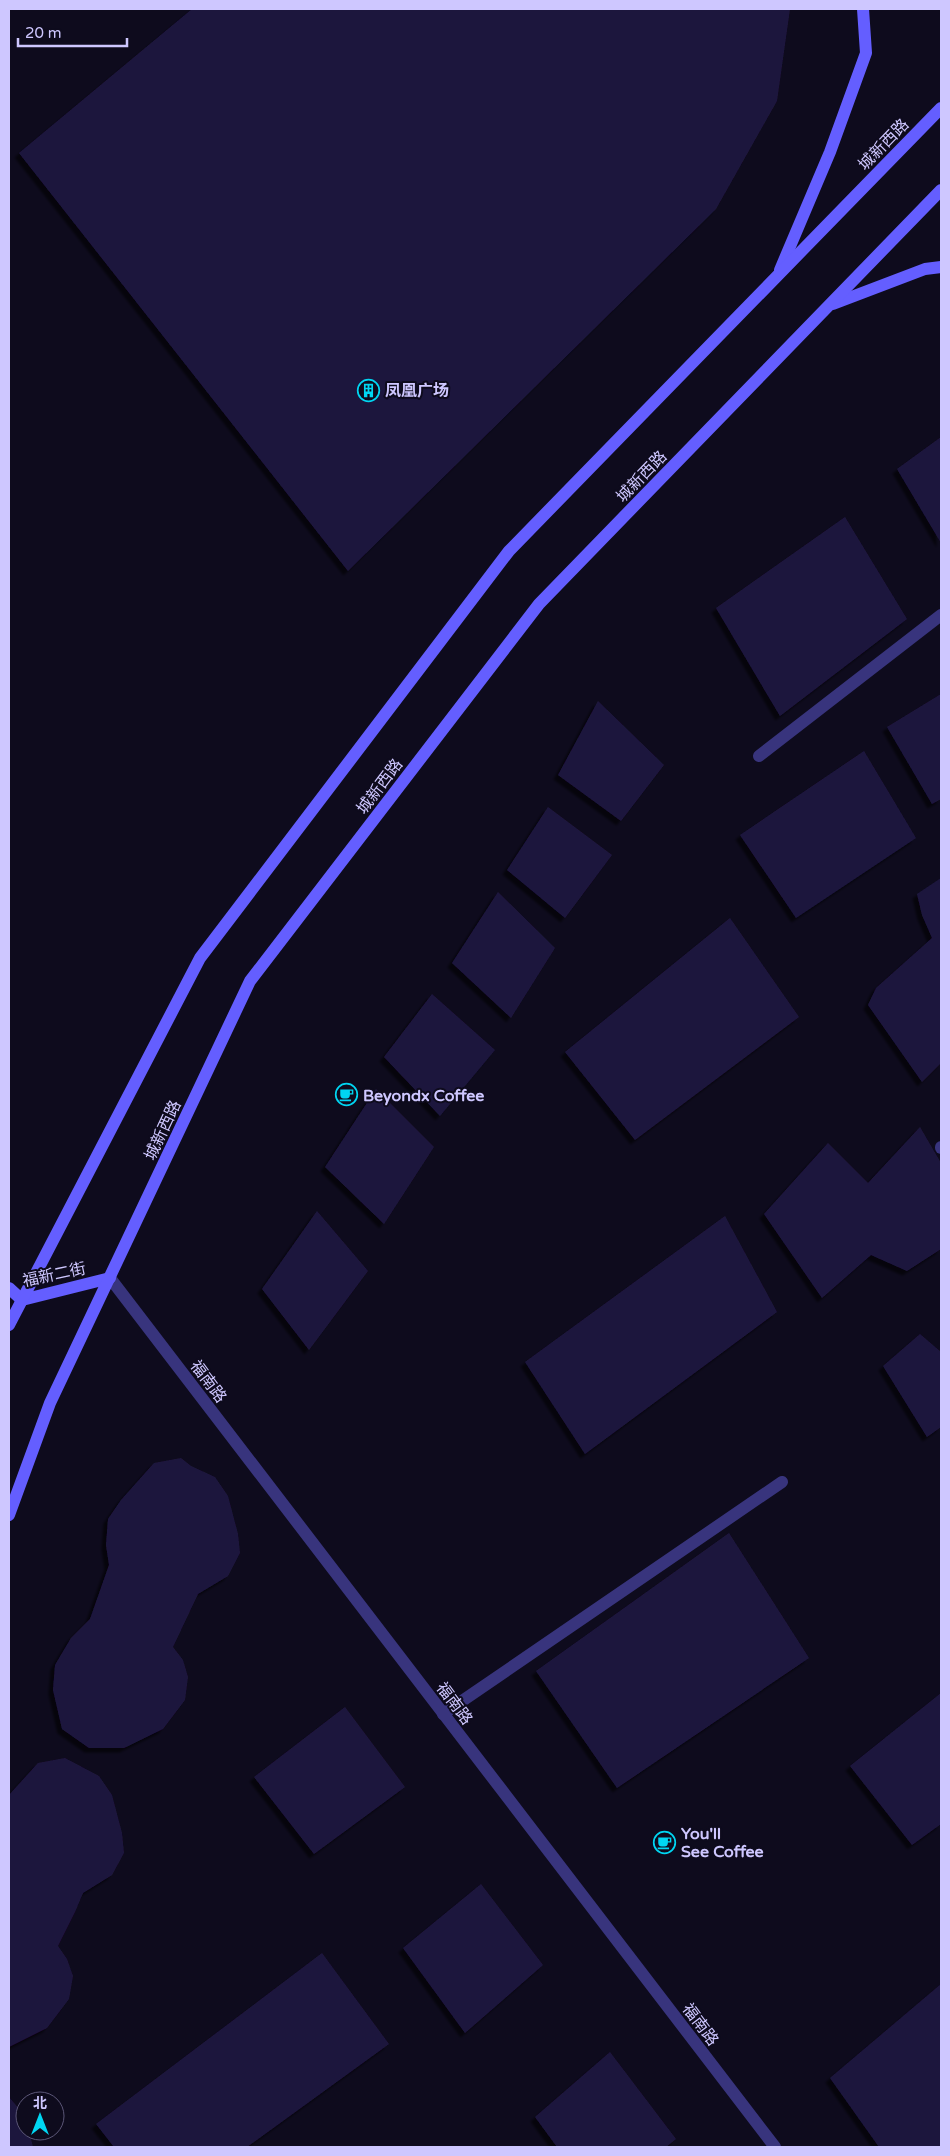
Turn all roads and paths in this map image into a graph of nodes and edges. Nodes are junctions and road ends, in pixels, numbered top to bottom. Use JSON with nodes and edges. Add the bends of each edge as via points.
{"nodes":[{"id":1,"x":863,"y":9,"type":"edge"},
{"id":2,"x":941,"y":108,"type":"edge"},
{"id":3,"x":941,"y":190,"type":"edge"},
{"id":4,"x":941,"y":267,"type":"edge"},
{"id":5,"x":777,"y":276,"type":"junction"},
{"id":6,"x":829,"y":306,"type":"junction"},
{"id":7,"x":941,"y":615,"type":"edge"},
{"id":8,"x":759,"y":756,"type":"dead end"},
{"id":9,"x":110,"y":1278,"type":"junction"},
{"id":10,"x":9,"y":1288,"type":"edge"},
{"id":11,"x":22,"y":1300,"type":"junction"},
{"id":12,"x":9,"y":1325,"type":"edge"},
{"id":13,"x":782,"y":1482,"type":"dead end"},
{"id":14,"x":9,"y":1515,"type":"edge"},
{"id":15,"x":444,"y":1714,"type":"junction"},
{"id":16,"x":775,"y":2147,"type":"edge"}],
"edges":[{"from":1,"to":5,"type":"main road","via":[[866,53],[830,152]]},
{"from":2,"to":5,"type":"main road","name":"城新西路"},
{"from":3,"to":6,"type":"main road","name":"城新西路"},
{"from":4,"to":6,"type":"main road","via":[[925,269]]},
{"from":5,"to":11,"type":"main road","name":"城新西路","via":[[509,551],[200,958]]},
{"from":6,"to":9,"type":"main road","name":"城新西路","via":[[539,604],[250,981]]},
{"from":7,"to":8,"type":"street"},
{"from":9,"to":11,"type":"main road","name":"福新二街"},
{"from":9,"to":14,"type":"main road","name":"城新西路","via":[[50,1403]]},
{"from":9,"to":15,"type":"street","name":"福南路"},
{"from":10,"to":11,"type":"main road","name":"福新二街"},
{"from":11,"to":12,"type":"main road","name":"城新西路"},
{"from":13,"to":15,"type":"street"},
{"from":15,"to":16,"type":"street","name":"福南路"}]}
